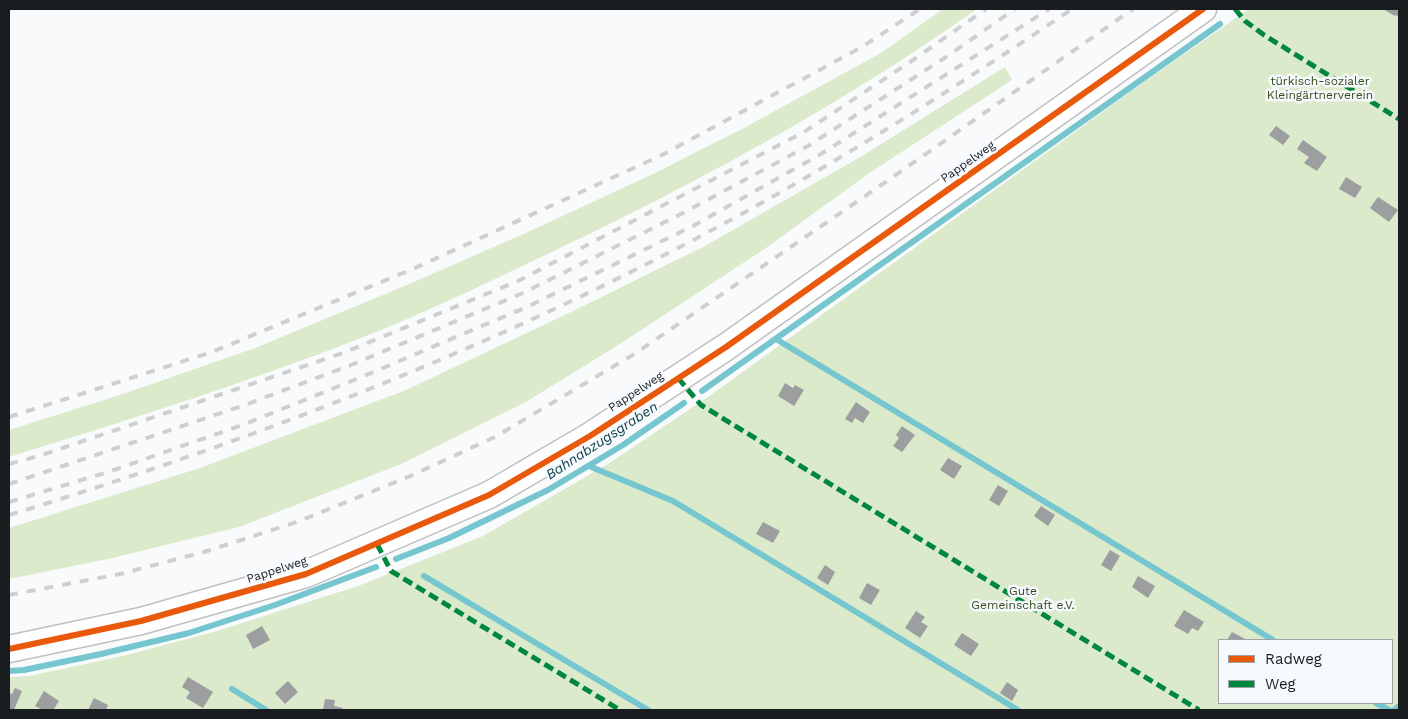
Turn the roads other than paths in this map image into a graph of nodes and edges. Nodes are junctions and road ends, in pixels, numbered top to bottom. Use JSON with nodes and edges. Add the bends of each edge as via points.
{"nodes":[{"id":1,"x":1203,"y":9,"type":"edge"},
{"id":2,"x":9,"y":650,"type":"edge"}],
"edges":[{"from":1,"to":2,"type":"street","name":"Pappelweg","via":[[726,347],[590,436],[489,495],[306,574],[140,621]]}]}
